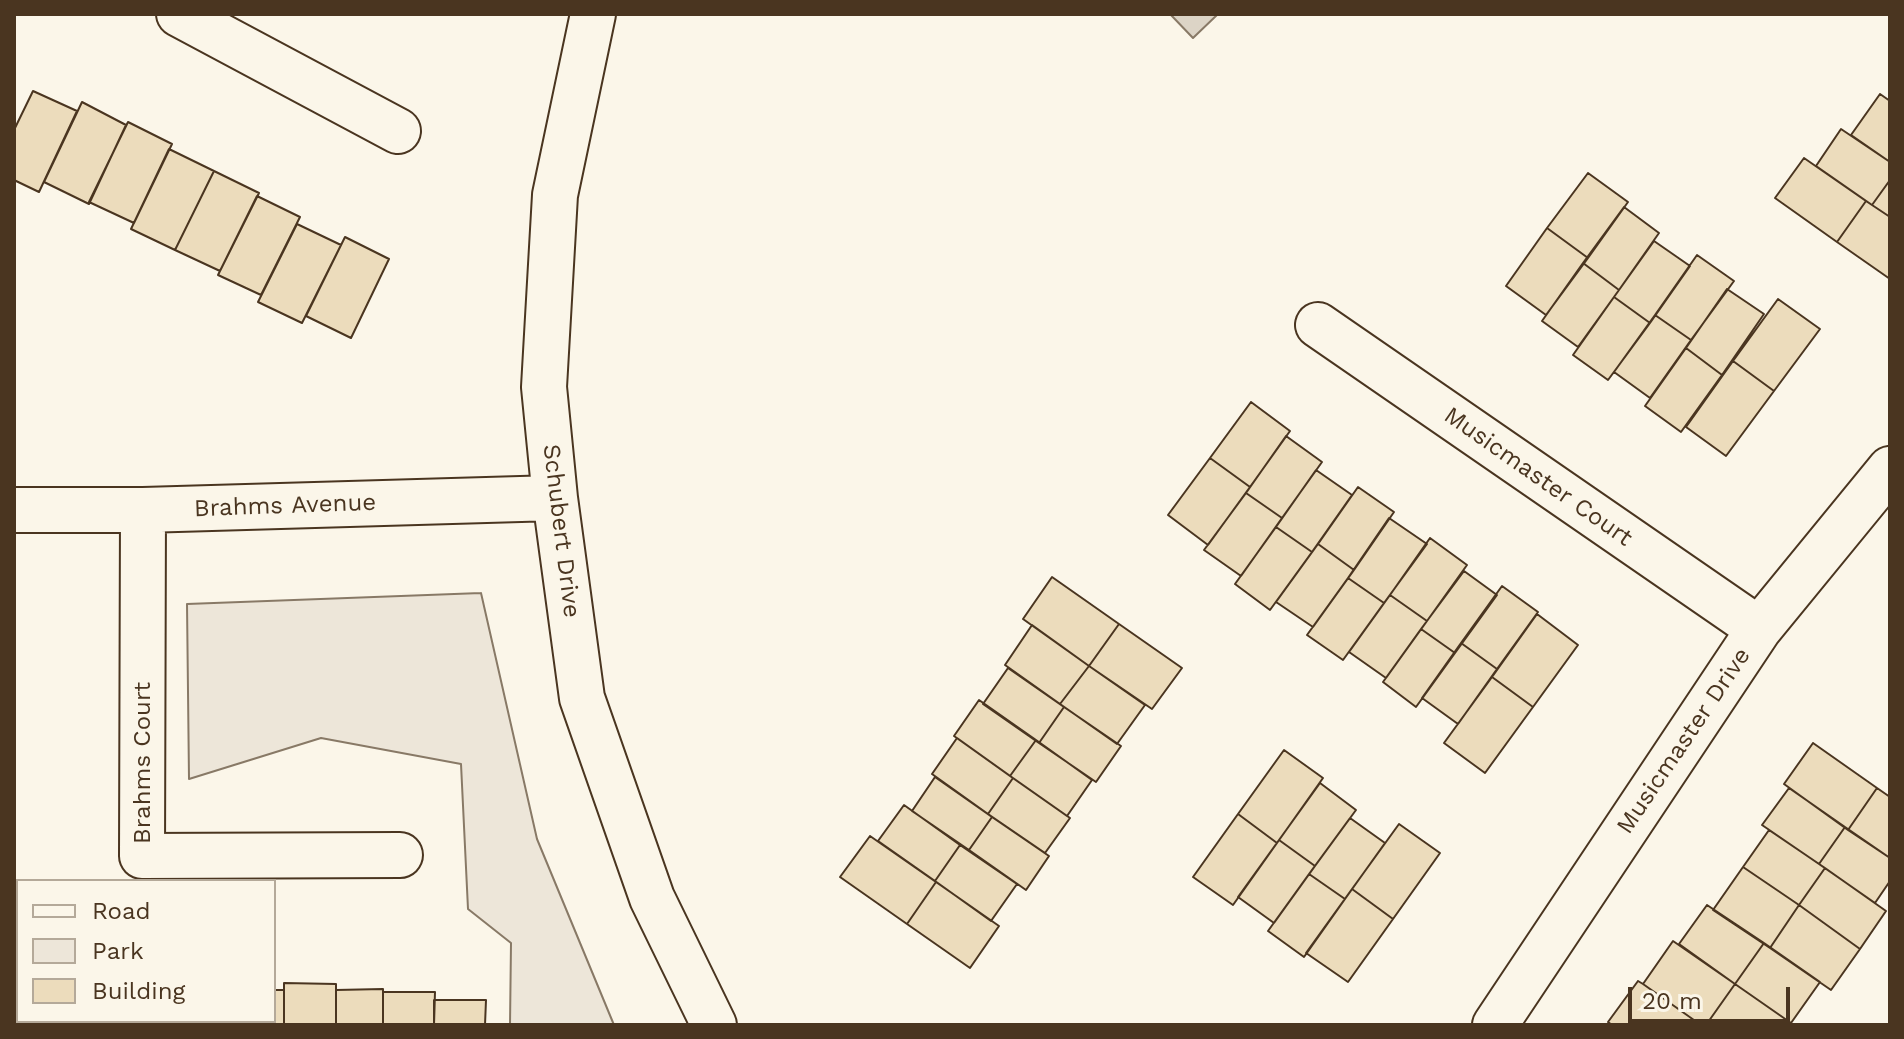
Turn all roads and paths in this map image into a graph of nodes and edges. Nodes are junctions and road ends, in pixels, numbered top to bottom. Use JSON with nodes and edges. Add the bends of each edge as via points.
{"nodes":[{"id":1,"x":179,"y":14,"type":"edge"},
{"id":2,"x":593,"y":14,"type":"edge"},
{"id":3,"x":398,"y":131,"type":"dead end"},
{"id":4,"x":1318,"y":325,"type":"dead end"},
{"id":5,"x":1890,"y":469,"type":"edge"},
{"id":6,"x":555,"y":498,"type":"junction"},
{"id":7,"x":14,"y":510,"type":"edge"},
{"id":8,"x":143,"y":510,"type":"junction"},
{"id":9,"x":1759,"y":629,"type":"junction"},
{"id":10,"x":400,"y":855,"type":"dead end"},
{"id":11,"x":714,"y":1025,"type":"edge"},
{"id":12,"x":1495,"y":1025,"type":"edge"}],
"edges":[{"from":1,"to":3,"type":"street"},
{"from":2,"to":6,"type":"street","name":"Schubert Drive","via":[[555,195],[544,387]]},
{"from":4,"to":9,"type":"street","name":"Musicmaster Court"},
{"from":5,"to":9,"type":"street","name":"Musicmaster Drive"},
{"from":6,"to":8,"type":"street","name":"Brahms Avenue"},
{"from":6,"to":11,"type":"street","name":"Schubert Drive","via":[[582,698],[652,898]]},
{"from":7,"to":8,"type":"street","name":"Brahms Avenue"},
{"from":8,"to":10,"type":"street","name":"Brahms Court","via":[[142,856]]},
{"from":9,"to":12,"type":"street","name":"Musicmaster Drive"}]}
